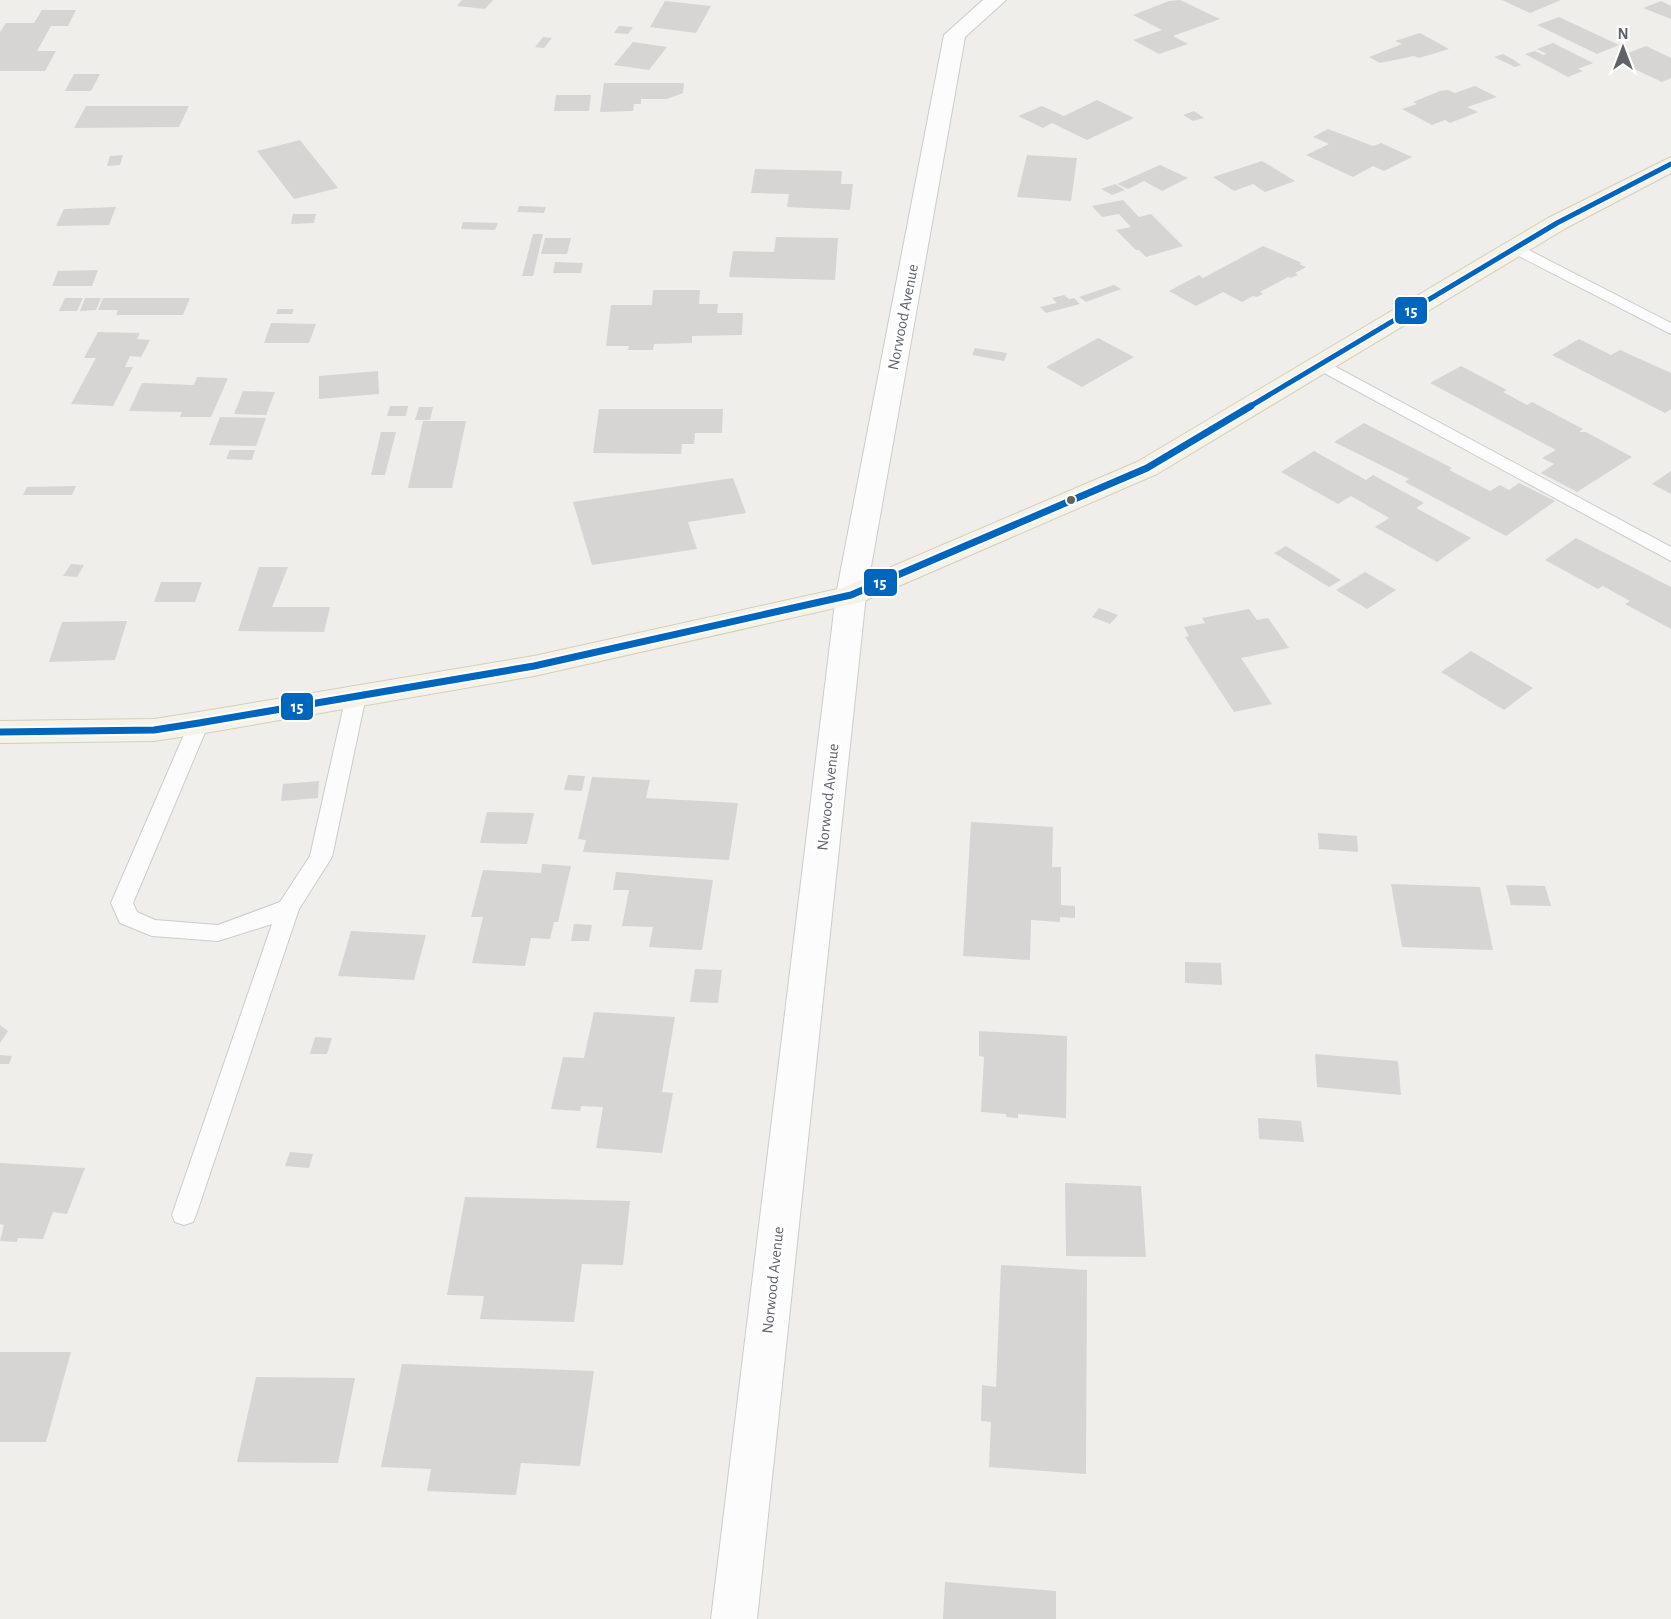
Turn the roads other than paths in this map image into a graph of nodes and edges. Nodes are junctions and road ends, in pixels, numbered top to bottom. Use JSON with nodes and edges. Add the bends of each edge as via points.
{"nodes":[{"id":1,"x":996,"y":0,"type":"edge"},
{"id":2,"x":1671,"y":164,"type":"edge"},
{"id":3,"x":1515,"y":248,"type":"junction"},
{"id":4,"x":1671,"y":329,"type":"edge"},
{"id":5,"x":1320,"y":364,"type":"junction"},
{"id":6,"x":1671,"y":555,"type":"edge"},
{"id":7,"x":851,"y":595,"type":"junction"},
{"id":8,"x":356,"y":696,"type":"junction"},
{"id":9,"x":199,"y":723,"type":"junction"},
{"id":10,"x":0,"y":732,"type":"edge"},
{"id":11,"x":288,"y":908,"type":"junction"},
{"id":12,"x":184,"y":1215,"type":"dead end"},
{"id":13,"x":734,"y":1619,"type":"edge"}],
"edges":[{"from":1,"to":7,"type":"street","name":"Norwood Avenue","via":[[955,35]]},
{"from":2,"to":3,"type":"main road"},
{"from":3,"to":4,"type":"lane"},
{"from":3,"to":5,"type":"main road"},
{"from":5,"to":6,"type":"lane"},
{"from":5,"to":7,"type":"main road","via":[[1147,468]]},
{"from":7,"to":8,"type":"main road","via":[[534,666]]},
{"from":7,"to":13,"type":"street","name":"Norwood Avenue"},
{"from":8,"to":9,"type":"main road"},
{"from":8,"to":11,"type":"lane","via":[[321,857]]},
{"from":9,"to":10,"type":"main road","via":[[154,730]]},
{"from":9,"to":11,"type":"lane","via":[[122,903],[128,917],[152,928],[218,933]]},
{"from":11,"to":12,"type":"lane"}]}
